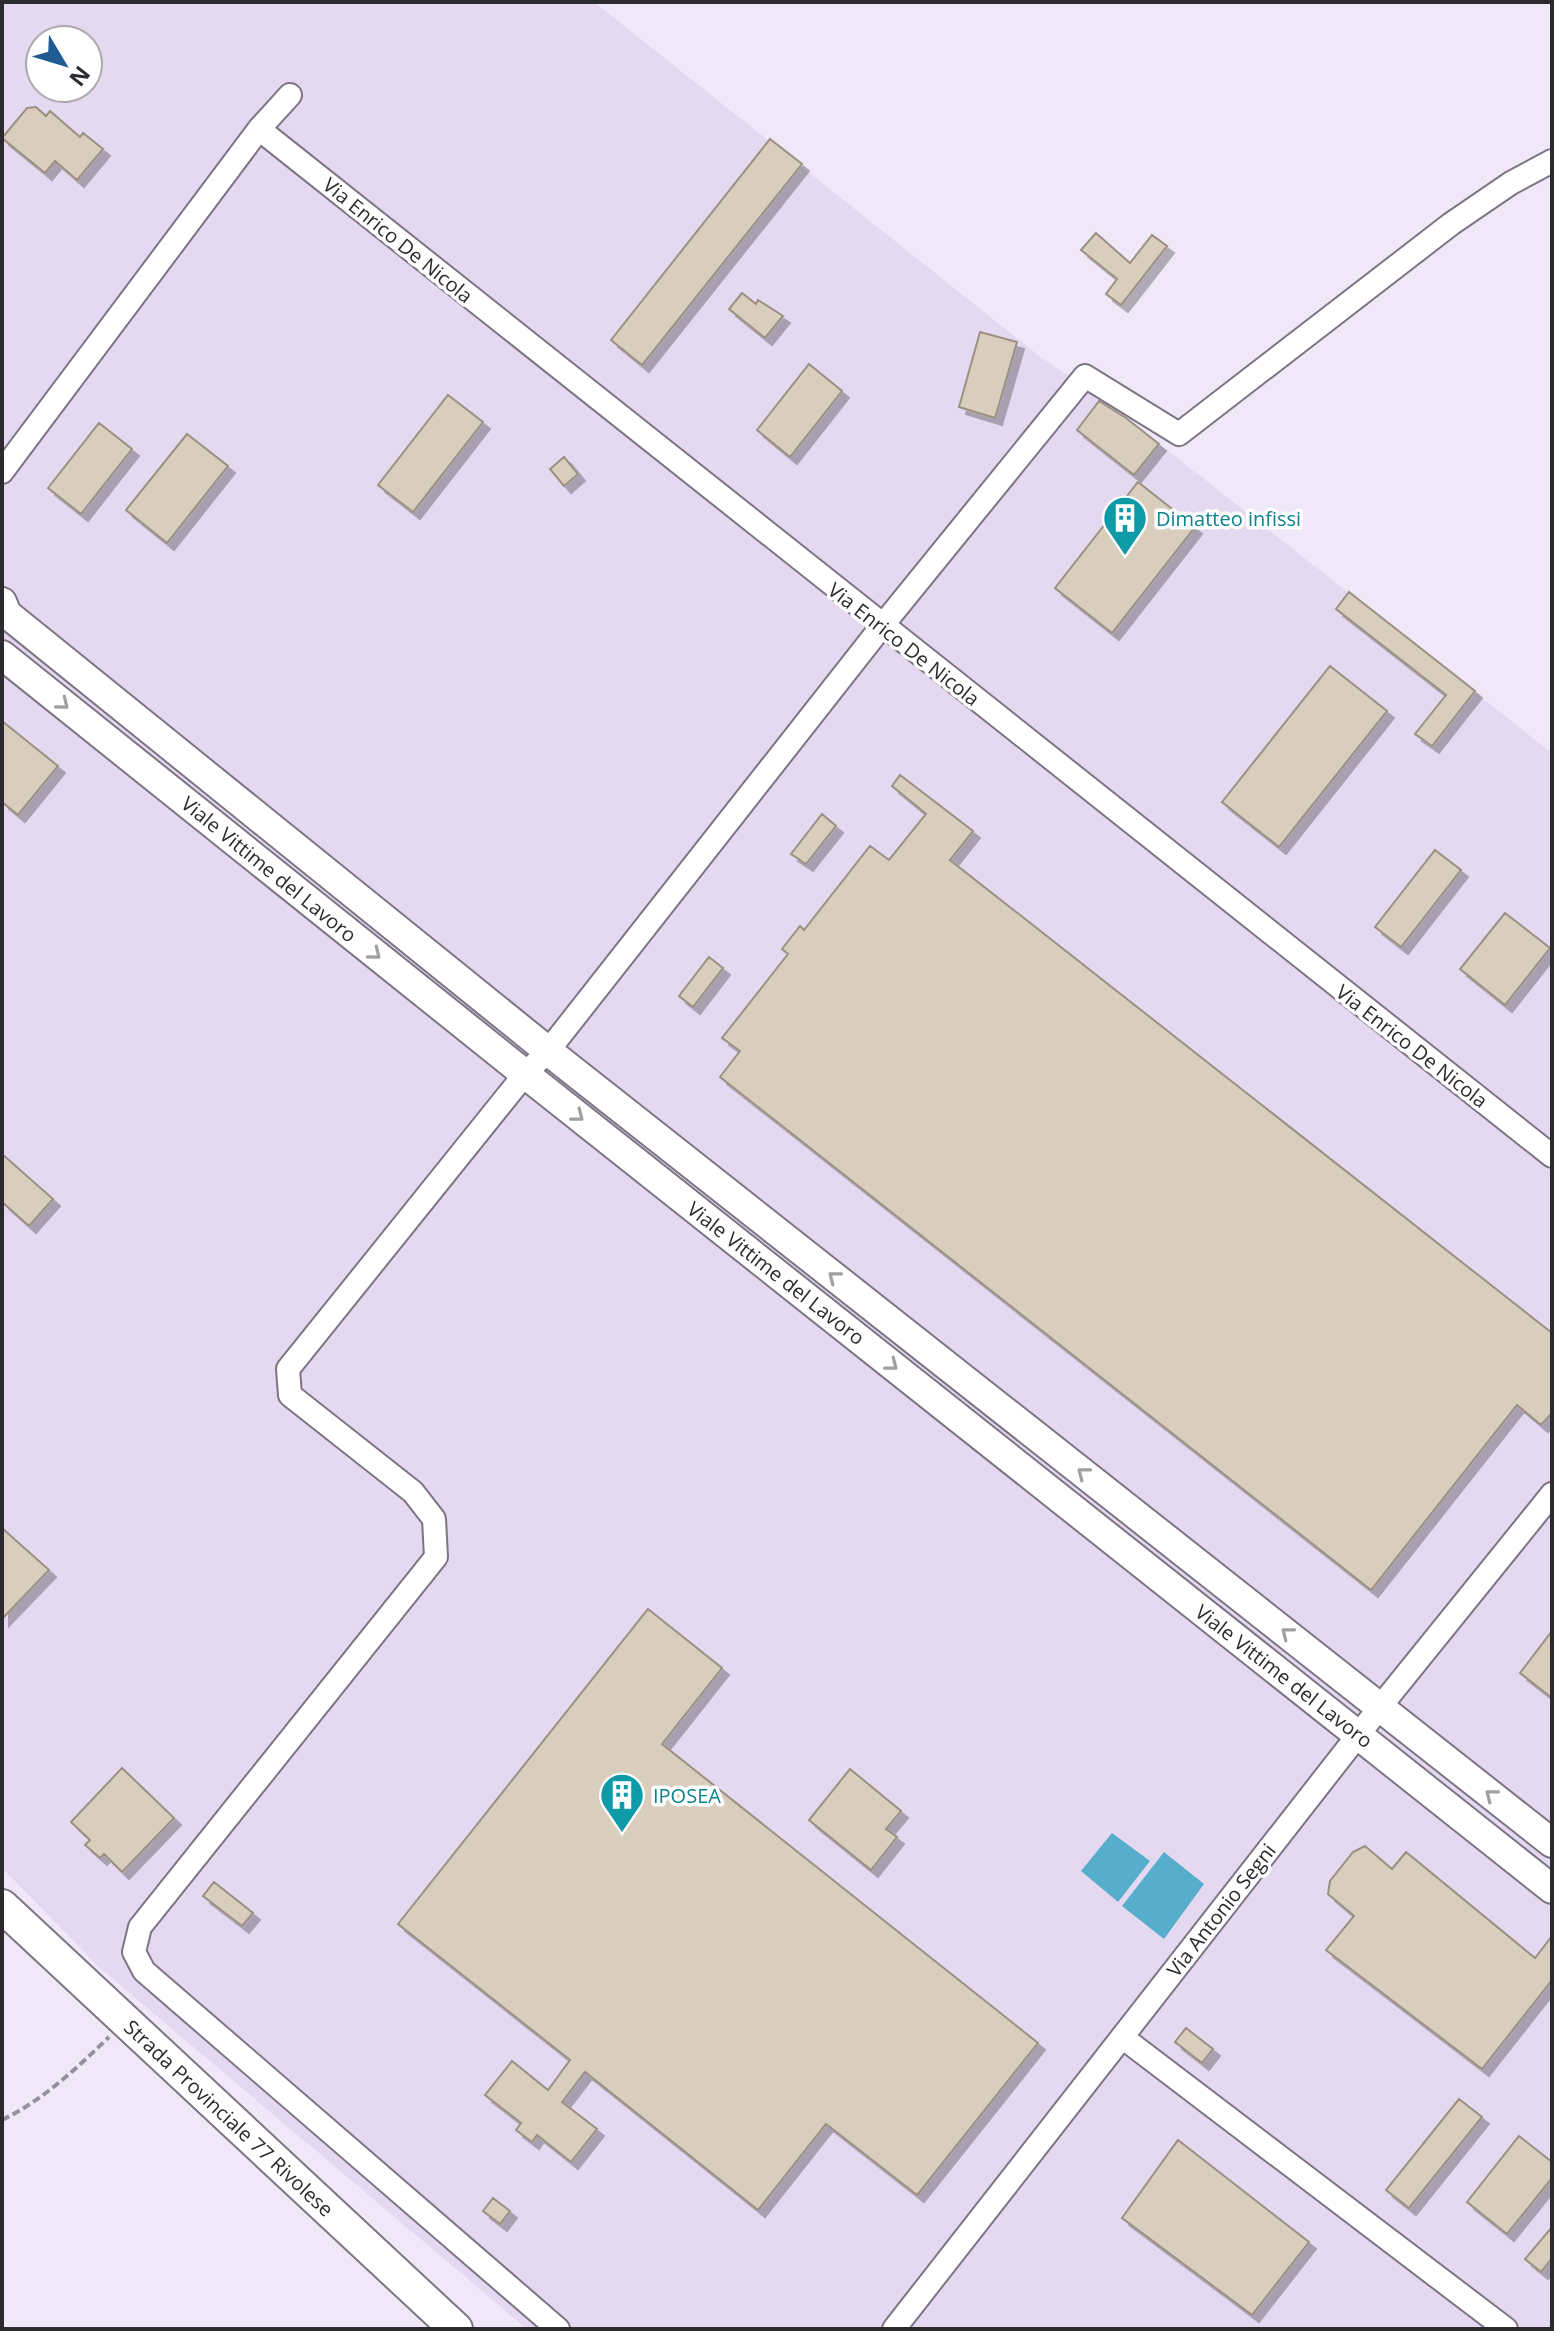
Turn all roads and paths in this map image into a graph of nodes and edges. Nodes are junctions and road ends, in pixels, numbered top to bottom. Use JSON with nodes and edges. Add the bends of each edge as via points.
{"nodes":[{"id":1,"x":290,"y":95,"type":"dead end"},
{"id":2,"x":259,"y":129,"type":"junction"},
{"id":3,"x":1552,"y":161,"type":"edge"},
{"id":4,"x":2,"y":472,"type":"edge"},
{"id":5,"x":4,"y":608,"type":"edge"},
{"id":6,"x":882,"y":626,"type":"junction"},
{"id":7,"x":2,"y":655,"type":"edge"},
{"id":8,"x":548,"y":1051,"type":"junction"},
{"id":9,"x":525,"y":1074,"type":"junction"},
{"id":10,"x":1552,"y":1156,"type":"edge"},
{"id":11,"x":1552,"y":1494,"type":"edge"},
{"id":12,"x":1380,"y":1707,"type":"junction"},
{"id":13,"x":1359,"y":1735,"type":"junction"},
{"id":14,"x":1552,"y":1843,"type":"edge"},
{"id":15,"x":1552,"y":1889,"type":"edge"},
{"id":16,"x":2,"y":1906,"type":"edge"},
{"id":17,"x":126,"y":2023,"type":"junction"},
{"id":18,"x":1122,"y":2037,"type":"junction"},
{"id":19,"x":2,"y":2120,"type":"edge"},
{"id":20,"x":456,"y":2329,"type":"edge"},
{"id":21,"x":558,"y":2329,"type":"edge"},
{"id":22,"x":894,"y":2329,"type":"edge"},
{"id":23,"x":1506,"y":2329,"type":"edge"}],
"edges":[{"from":1,"to":2,"type":"street"},
{"from":2,"to":4,"type":"street"},
{"from":2,"to":6,"type":"street","name":"Via Enrico De Nicola"},
{"from":3,"to":6,"type":"street","via":[[1451,224],[1179,434],[1085,376]]},
{"from":5,"to":8,"type":"street","name":"Viale Vittime del Lavoro"},
{"from":6,"to":8,"type":"street"},
{"from":6,"to":10,"type":"street","name":"Via Enrico De Nicola"},
{"from":7,"to":9,"type":"street","name":"Viale Vittime del Lavoro","one_way":true},
{"from":8,"to":9,"type":"street"},
{"from":12,"to":8,"type":"street","name":"Viale Vittime del Lavoro","one_way":true},
{"from":9,"to":13,"type":"street","name":"Viale Vittime del Lavoro","one_way":true},
{"from":9,"to":21,"type":"street","via":[[288,1369],[290,1395],[413,1492],[434,1519],[436,1557],[140,1927],[134,1952],[144,1971]]},
{"from":11,"to":12,"type":"street","name":"Via Antonio Segni"},
{"from":12,"to":13,"type":"street","name":"Via Antonio Segni"},
{"from":14,"to":12,"type":"street","name":"Viale Vittime del Lavoro","one_way":true},
{"from":13,"to":15,"type":"street","name":"Viale Vittime del Lavoro"},
{"from":13,"to":18,"type":"street","name":"Via Antonio Segni"},
{"from":16,"to":17,"type":"main road","name":"Strada Provinciale 77 Rivolese"},
{"from":17,"to":19,"type":"path","via":[[64,2079]]},
{"from":17,"to":20,"type":"main road","name":"Strada Provinciale 77 Rivolese"},
{"from":18,"to":22,"type":"street","name":"Via Antonio Segni"},
{"from":18,"to":23,"type":"street"}]}
